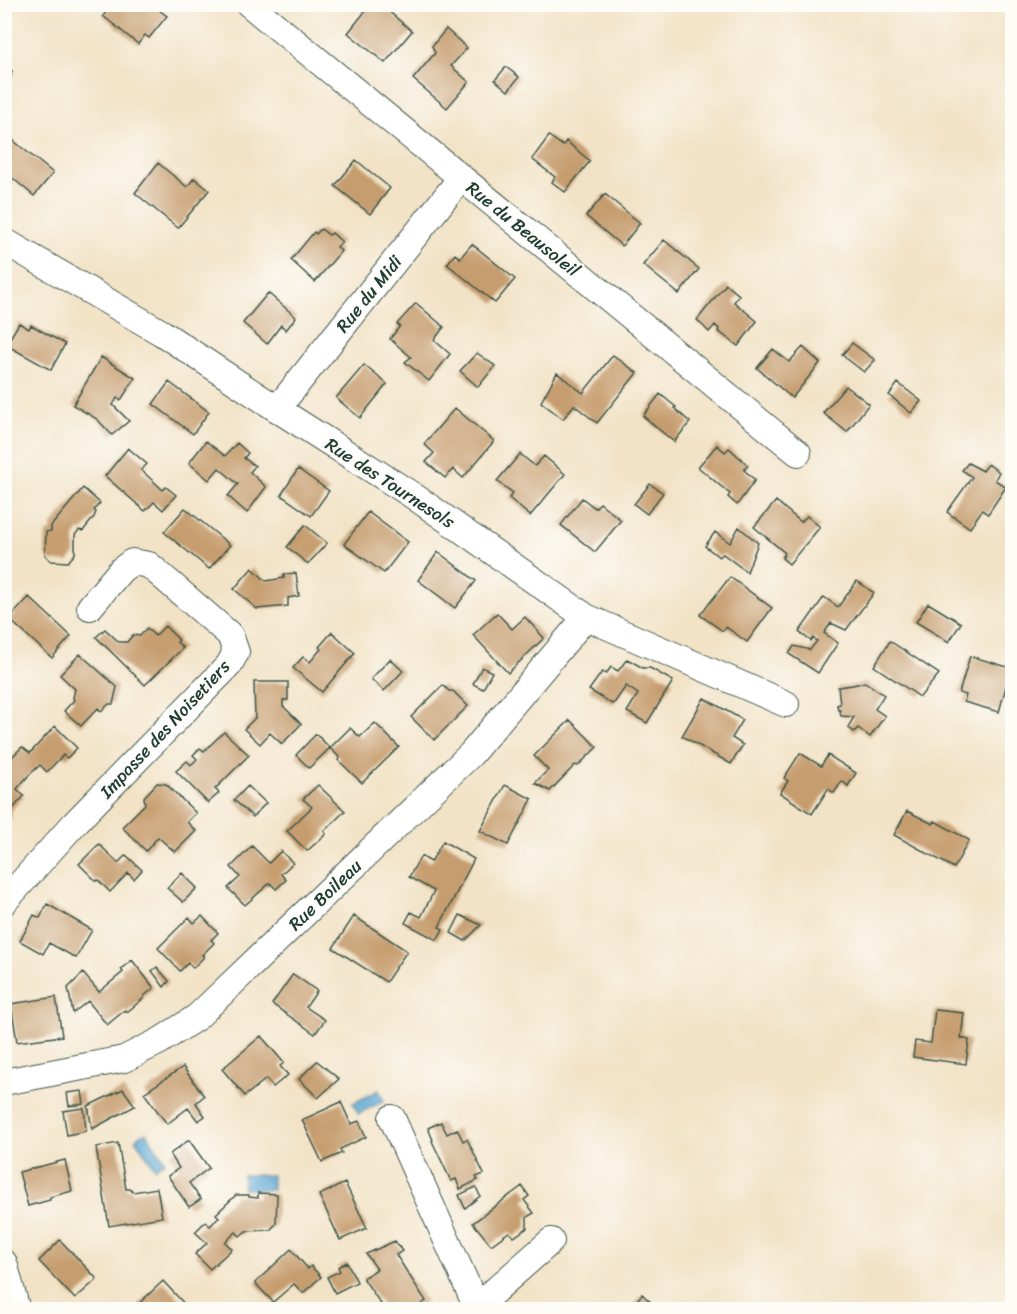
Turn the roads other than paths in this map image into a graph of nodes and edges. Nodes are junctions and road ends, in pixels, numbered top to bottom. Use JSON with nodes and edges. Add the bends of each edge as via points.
{"nodes":[{"id":1,"x":249,"y":4,"type":"edge"},
{"id":2,"x":461,"y":178,"type":"junction"},
{"id":3,"x":4,"y":241,"type":"edge"},
{"id":4,"x":277,"y":409,"type":"junction"},
{"id":5,"x":798,"y":453,"type":"dead end"},
{"id":6,"x":90,"y":607,"type":"dead end"},
{"id":7,"x":586,"y":617,"type":"junction"},
{"id":8,"x":786,"y":704,"type":"dead end"},
{"id":9,"x":4,"y":902,"type":"edge"},
{"id":10,"x":4,"y":1082,"type":"edge"},
{"id":11,"x":392,"y":1118,"type":"dead end"},
{"id":12,"x":551,"y":1241,"type":"dead end"},
{"id":13,"x":4,"y":1263,"type":"edge"},
{"id":14,"x":476,"y":1308,"type":"edge"},
{"id":15,"x":17,"y":1310,"type":"edge"}],
"edges":[{"from":1,"to":2,"type":"street","name":"Rue du Beausoleil"},
{"from":2,"to":4,"type":"street","name":"Rue du Midi"},
{"from":2,"to":5,"type":"street","name":"Rue du Beausoleil"},
{"from":3,"to":4,"type":"street","name":"Rue des Tournesols","via":[[162,333]]},
{"from":4,"to":7,"type":"street","name":"Rue des Tournesols","via":[[412,495]]},
{"from":6,"to":9,"type":"street","name":"Impasse des Noisetiers","via":[[132,562],[149,565],[230,635],[236,652],[229,665]]},
{"from":7,"to":8,"type":"street","name":"Rue des Tournesols"},
{"from":7,"to":10,"type":"street","name":"Rue Boileau","via":[[471,754],[197,1017],[124,1059]]},
{"from":11,"to":14,"type":"street"},
{"from":12,"to":14,"type":"street"},
{"from":13,"to":15,"type":"street"}]}
